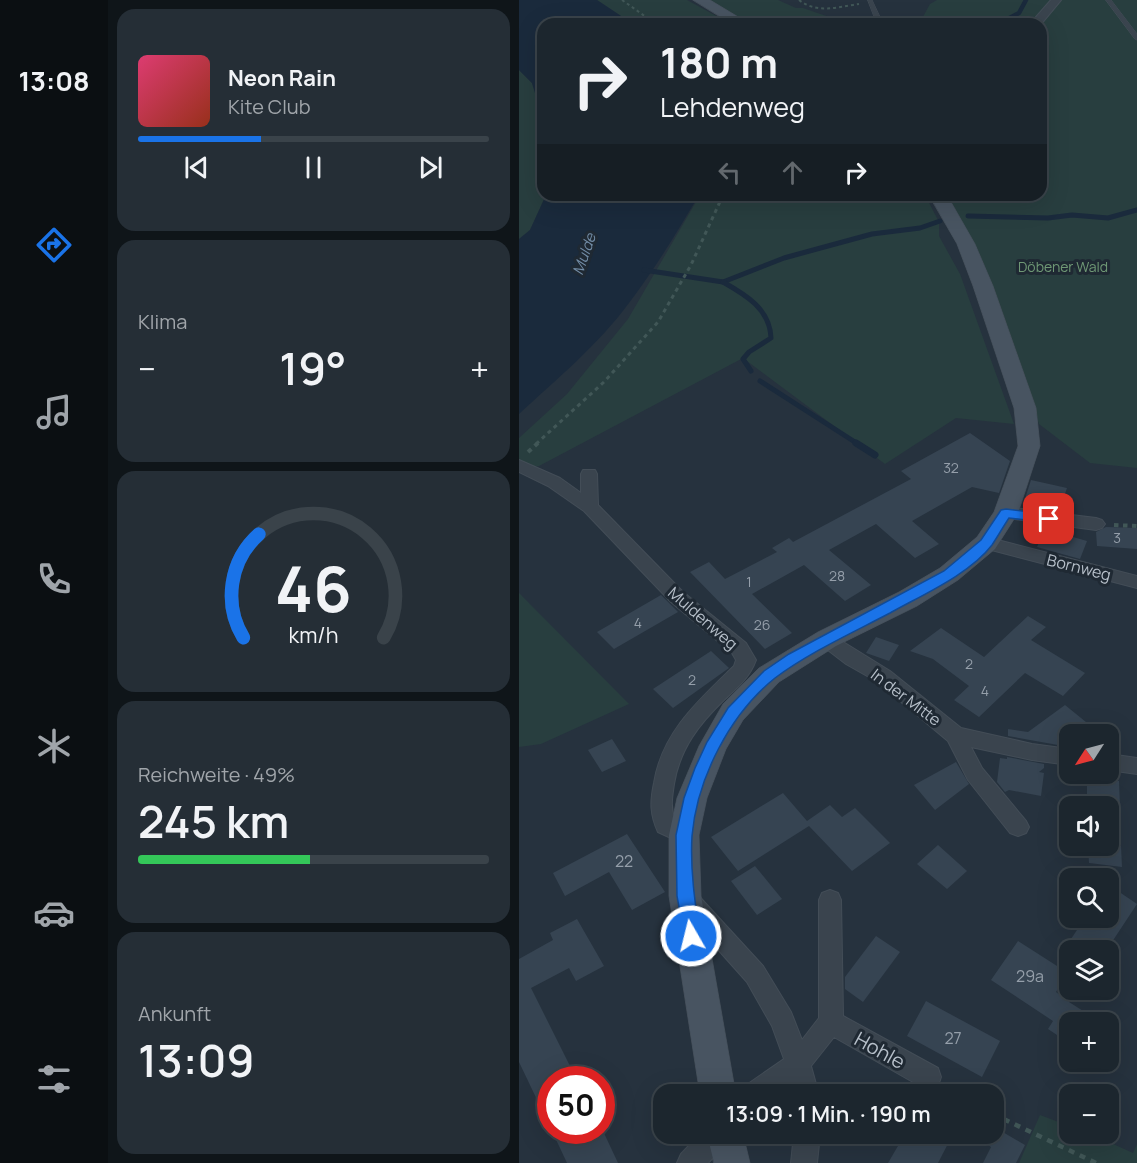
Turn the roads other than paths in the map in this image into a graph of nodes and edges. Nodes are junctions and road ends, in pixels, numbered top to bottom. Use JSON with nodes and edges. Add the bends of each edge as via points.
{"nodes":[{"id":1,"x":700,"y":0,"type":"edge"},
{"id":2,"x":1056,"y":0,"type":"edge"},
{"id":3,"x":1108,"y":0,"type":"edge"},
{"id":4,"x":871,"y":2,"type":"edge"},
{"id":5,"x":732,"y":18,"type":"edge"},
{"id":6,"x":877,"y":18,"type":"edge"},
{"id":7,"x":1040,"y":18,"type":"edge"},
{"id":8,"x":1137,"y":38,"type":"edge"},
{"id":9,"x":941,"y":201,"type":"edge"},
{"id":10,"x":523,"y":459,"type":"edge"},
{"id":11,"x":589,"y":474,"type":"dead end"},
{"id":12,"x":590,"y":507,"type":"junction"},
{"id":13,"x":1006,"y":513,"type":"junction"},
{"id":14,"x":1096,"y":524,"type":"dead end"},
{"id":15,"x":986,"y":543,"type":"junction"},
{"id":16,"x":1137,"y":582,"type":"edge"},
{"id":17,"x":827,"y":639,"type":"junction"},
{"id":18,"x":955,"y":735,"type":"junction"},
{"id":19,"x":1059,"y":756,"type":"edge"},
{"id":20,"x":1119,"y":763,"type":"edge"},
{"id":21,"x":1137,"y":766,"type":"edge"},
{"id":22,"x":1018,"y":827,"type":"dead end"},
{"id":23,"x":684,"y":835,"type":"junction"},
{"id":24,"x":685,"y":896,"type":"junction"},
{"id":25,"x":830,"y":900,"type":"dead end"},
{"id":26,"x":831,"y":1022,"type":"junction"},
{"id":27,"x":798,"y":1064,"type":"junction"},
{"id":28,"x":929,"y":1077,"type":"dead end"},
{"id":29,"x":716,"y":1084,"type":"edge"},
{"id":30,"x":770,"y":1084,"type":"edge"},
{"id":31,"x":804,"y":1084,"type":"edge"},
{"id":32,"x":708,"y":1144,"type":"edge"},
{"id":33,"x":728,"y":1144,"type":"edge"},
{"id":34,"x":806,"y":1144,"type":"edge"},
{"id":35,"x":690,"y":1163,"type":"edge"},
{"id":36,"x":732,"y":1163,"type":"edge"},
{"id":37,"x":804,"y":1163,"type":"edge"}],
"edges":[{"from":1,"to":5,"type":"main road"},
{"from":2,"to":7,"type":"street"},
{"from":3,"to":8,"type":"lane"},
{"from":4,"to":6,"type":"lane"},
{"from":9,"to":13,"type":"main road","via":[[966,244],[1025,408],[1029,446]]},
{"from":10,"to":12,"type":"street","name":"Muldenweg"},
{"from":11,"to":12,"type":"street"},
{"from":12,"to":23,"type":"street","name":"Muldenweg","via":[[677,597],[739,648],[746,660],[743,670],[704,707],[675,745],[660,808],[666,826]]},
{"from":13,"to":14,"type":"street"},
{"from":13,"to":15,"type":"main road"},
{"from":15,"to":16,"type":"street","name":"Bornweg"},
{"from":15,"to":17,"type":"main road","via":[[949,574]]},
{"from":17,"to":18,"type":"street","name":"In der Mitte","via":[[883,675]]},
{"from":17,"to":23,"type":"main road","via":[[769,675],[733,712],[702,768]]},
{"from":18,"to":19,"type":"street","name":"In der Mitte"},
{"from":18,"to":22,"type":"street","name":"In der Mitte","via":[[975,774]]},
{"from":20,"to":21,"type":"street"},
{"from":23,"to":24,"type":"main road"},
{"from":24,"to":27,"type":"street","via":[[755,974],[782,1020]]},
{"from":24,"to":29,"type":"main road"},
{"from":25,"to":26,"type":"street"},
{"from":26,"to":27,"type":"street"},
{"from":26,"to":28,"type":"street","name":"Hohle"},
{"from":27,"to":30,"type":"street"},
{"from":27,"to":31,"type":"street"},
{"from":32,"to":35,"type":"street"},
{"from":33,"to":36,"type":"main road"},
{"from":34,"to":37,"type":"street"}]}
